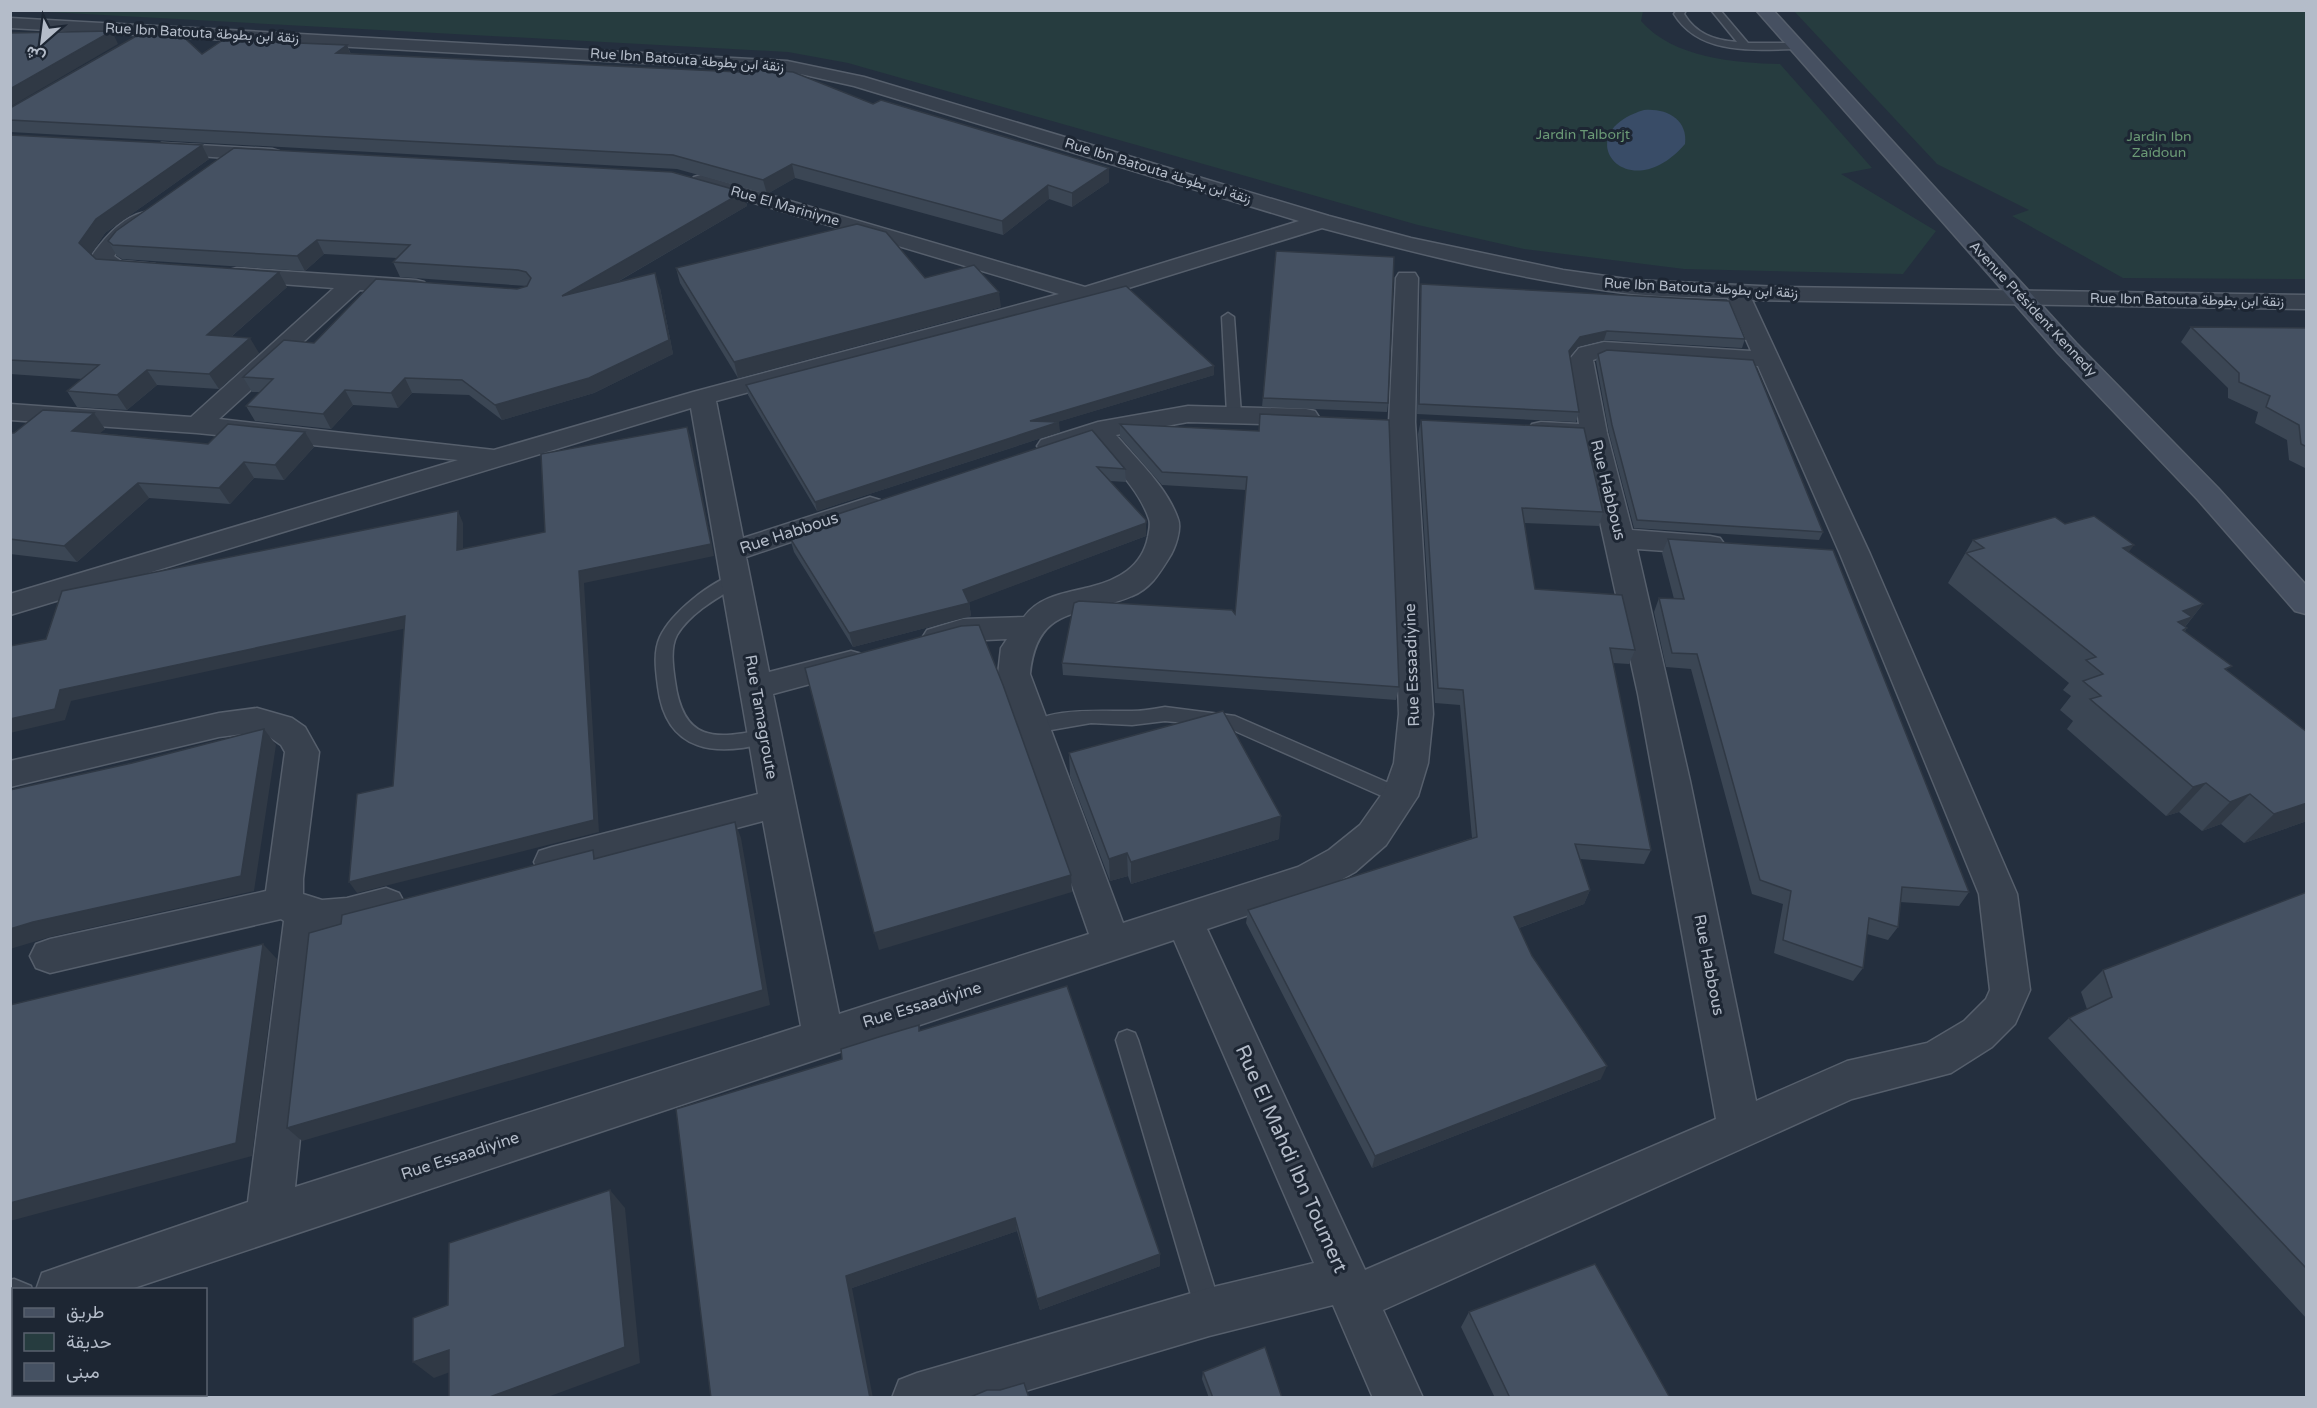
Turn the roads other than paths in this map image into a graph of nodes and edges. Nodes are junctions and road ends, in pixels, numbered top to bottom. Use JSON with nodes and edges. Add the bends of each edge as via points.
{"nodes":[{"id":1,"x":1682,"y":10,"type":"edge"},
{"id":2,"x":1714,"y":10,"type":"edge"},
{"id":3,"x":1764,"y":10,"type":"edge"},
{"id":4,"x":10,"y":23,"type":"edge"},
{"id":5,"x":157,"y":31,"type":"junction"},
{"id":6,"x":1745,"y":46,"type":"junction"},
{"id":7,"x":1795,"y":46,"type":"junction"},
{"id":8,"x":125,"y":48,"type":"edge"},
{"id":9,"x":140,"y":148,"type":"edge"},
{"id":10,"x":234,"y":153,"type":"junction"},
{"id":11,"x":294,"y":157,"type":"edge"},
{"id":12,"x":212,"y":170,"type":"edge"},
{"id":13,"x":677,"y":177,"type":"edge"},
{"id":14,"x":164,"y":204,"type":"edge"},
{"id":15,"x":1321,"y":221,"type":"junction"},
{"id":16,"x":163,"y":271,"type":"edge"},
{"id":17,"x":211,"y":274,"type":"edge"},
{"id":18,"x":1407,"y":278,"type":"dead end"},
{"id":19,"x":354,"y":283,"type":"junction"},
{"id":20,"x":441,"y":289,"type":"edge"},
{"id":21,"x":1737,"y":292,"type":"junction"},
{"id":22,"x":1085,"y":294,"type":"junction"},
{"id":23,"x":2021,"y":296,"type":"junction"},
{"id":24,"x":2307,"y":302,"type":"edge"},
{"id":25,"x":1228,"y":317,"type":"dead end"},
{"id":26,"x":1767,"y":359,"type":"junction"},
{"id":27,"x":702,"y":397,"type":"junction"},
{"id":28,"x":10,"y":412,"type":"edge"},
{"id":29,"x":1234,"y":414,"type":"junction"},
{"id":30,"x":1332,"y":419,"type":"edge"},
{"id":31,"x":197,"y":425,"type":"junction"},
{"id":32,"x":1515,"y":429,"type":"edge"},
{"id":33,"x":1098,"y":430,"type":"junction"},
{"id":34,"x":1594,"y":433,"type":"junction"},
{"id":35,"x":1021,"y":456,"type":"edge"},
{"id":36,"x":498,"y":457,"type":"junction"},
{"id":37,"x":899,"y":496,"type":"edge"},
{"id":38,"x":1621,"y":539,"type":"junction"},
{"id":39,"x":1738,"y":547,"type":"edge"},
{"id":40,"x":734,"y":566,"type":"junction"},
{"id":41,"x":2307,"y":604,"type":"edge"},
{"id":42,"x":10,"y":605,"type":"edge"},
{"id":43,"x":1031,"y":627,"type":"junction"},
{"id":44,"x":912,"y":645,"type":"edge"},
{"id":45,"x":881,"y":655,"type":"edge"},
{"id":46,"x":756,"y":687,"type":"junction"},
{"id":47,"x":1034,"y":731,"type":"junction"},
{"id":48,"x":765,"y":736,"type":"junction"},
{"id":49,"x":10,"y":774,"type":"edge"},
{"id":50,"x":1400,"y":796,"type":"junction"},
{"id":51,"x":777,"y":803,"type":"junction"},
{"id":52,"x":521,"y":870,"type":"edge"},
{"id":53,"x":416,"y":897,"type":"edge"},
{"id":54,"x":294,"y":908,"type":"junction"},
{"id":55,"x":1184,"y":920,"type":"junction"},
{"id":56,"x":1112,"y":945,"type":"junction"},
{"id":57,"x":50,"y":956,"type":"dead end"},
{"id":58,"x":823,"y":1036,"type":"junction"},
{"id":59,"x":1127,"y":1040,"type":"dead end"},
{"id":60,"x":1740,"y":1130,"type":"junction"},
{"id":61,"x":269,"y":1218,"type":"junction"},
{"id":62,"x":145,"y":1274,"type":"edge"},
{"id":63,"x":70,"y":1288,"type":"edge"},
{"id":64,"x":1349,"y":1289,"type":"junction"},
{"id":65,"x":1209,"y":1312,"type":"junction"},
{"id":66,"x":918,"y":1398,"type":"edge"},
{"id":67,"x":1398,"y":1398,"type":"edge"}],
"edges":[{"from":1,"to":6,"type":"lane","via":[[1681,20],[1692,32],[1718,42]]},
{"from":2,"to":6,"type":"lane"},
{"from":3,"to":7,"type":"street","name":"Avenue Président Kennedy"},
{"from":4,"to":5,"type":"street","name":"Rue Ibn Batouta زنقة ابن بطوطة"},
{"from":5,"to":8,"type":"street"},
{"from":5,"to":15,"type":"street","name":"Rue Ibn Batouta زنقة ابن بطوطة","via":[[796,67],[858,81]]},
{"from":6,"to":7,"type":"lane"},
{"from":7,"to":23,"type":"street","name":"Avenue Président Kennedy"},
{"from":9,"to":10,"type":"street"},
{"from":10,"to":11,"type":"street"},
{"from":10,"to":12,"type":"street"},
{"from":13,"to":22,"type":"street","name":"Rue El Mariniyne"},
{"from":14,"to":16,"type":"street","via":[[115,239],[102,257],[115,267]]},
{"from":15,"to":21,"type":"street","name":"Rue Ibn Batouta زنقة ابن بطوطة","via":[[1563,277],[1634,287]]},
{"from":15,"to":22,"type":"street"},
{"from":17,"to":19,"type":"street"},
{"from":18,"to":50,"type":"street","name":"Rue Essaadiyine","via":[[1402,422],[1416,714],[1411,764]]},
{"from":19,"to":20,"type":"street"},
{"from":19,"to":31,"type":"street"},
{"from":21,"to":23,"type":"street","name":"Rue Ibn Batouta زنقة ابن بطوطة"},
{"from":21,"to":26,"type":"street"},
{"from":22,"to":27,"type":"street"},
{"from":23,"to":24,"type":"street","name":"Rue Ibn Batouta زنقة ابن بطوطة"},
{"from":23,"to":41,"type":"street","name":"Avenue Président Kennedy"},
{"from":25,"to":29,"type":"lane"},
{"from":26,"to":34,"type":"street","via":[[1604,349],[1584,354],[1581,360]]},
{"from":26,"to":60,"type":"street","via":[[1838,553],[1998,894],[2010,990],[2001,1011],[1978,1034],[1936,1060],[1847,1081]]},
{"from":27,"to":36,"type":"street"},
{"from":27,"to":40,"type":"street","name":"Rue Tamagroute"},
{"from":28,"to":31,"type":"street"},
{"from":29,"to":30,"type":"street"},
{"from":29,"to":33,"type":"street","via":[[1188,414]]},
{"from":31,"to":36,"type":"street"},
{"from":32,"to":34,"type":"street","name":"Rue Habbous"},
{"from":33,"to":35,"type":"street"},
{"from":33,"to":43,"type":"street","via":[[1151,494],[1165,521],[1160,550],[1143,575],[1122,589],[1058,606]]},
{"from":34,"to":38,"type":"street","name":"Rue Habbous"},
{"from":36,"to":42,"type":"street"},
{"from":37,"to":40,"type":"street","name":"Rue Habbous"},
{"from":38,"to":39,"type":"street"},
{"from":38,"to":60,"type":"street","name":"Rue Habbous"},
{"from":40,"to":46,"type":"street","name":"Rue Tamagroute"},
{"from":40,"to":48,"type":"lane","via":[[671,630],[664,648],[666,689],[678,725],[693,738],[734,744]]},
{"from":43,"to":44,"type":"street","via":[[963,630]]},
{"from":43,"to":47,"type":"street","via":[[1017,648],[1014,674]]},
{"from":45,"to":46,"type":"street"},
{"from":46,"to":48,"type":"street","name":"Rue Tamagroute"},
{"from":47,"to":50,"type":"lane","via":[[1047,724],[1091,716],[1132,718],[1165,714],[1229,721]]},
{"from":47,"to":56,"type":"street"},
{"from":48,"to":51,"type":"street","name":"Rue Tamagroute"},
{"from":49,"to":54,"type":"street","via":[[219,725],[257,720],[280,727],[292,736],[302,752],[284,879]]},
{"from":50,"to":55,"type":"street","name":"Rue Essaadiyine","via":[[1373,835],[1310,879]]},
{"from":51,"to":52,"type":"street"},
{"from":51,"to":58,"type":"street","name":"Rue Tamagroute"},
{"from":53,"to":54,"type":"street","via":[[346,914]]},
{"from":54,"to":57,"type":"street"},
{"from":54,"to":61,"type":"street"},
{"from":55,"to":56,"type":"street","name":"Rue Essaadiyine"},
{"from":55,"to":64,"type":"street","name":"Rue El Mahdi Ibn Toumert"},
{"from":56,"to":58,"type":"street","name":"Rue Essaadiyine"},
{"from":58,"to":61,"type":"street","name":"Rue Essaadiyine"},
{"from":59,"to":65,"type":"lane"},
{"from":60,"to":64,"type":"street","via":[[1458,1251]]},
{"from":61,"to":62,"type":"street","name":"Rue Essaadiyine"},
{"from":62,"to":63,"type":"street","name":"Rue Essaadiyine"},
{"from":64,"to":65,"type":"street"},
{"from":64,"to":67,"type":"street","name":"Rue El Mahdi Ibn Toumert"},
{"from":65,"to":66,"type":"street"}]}
